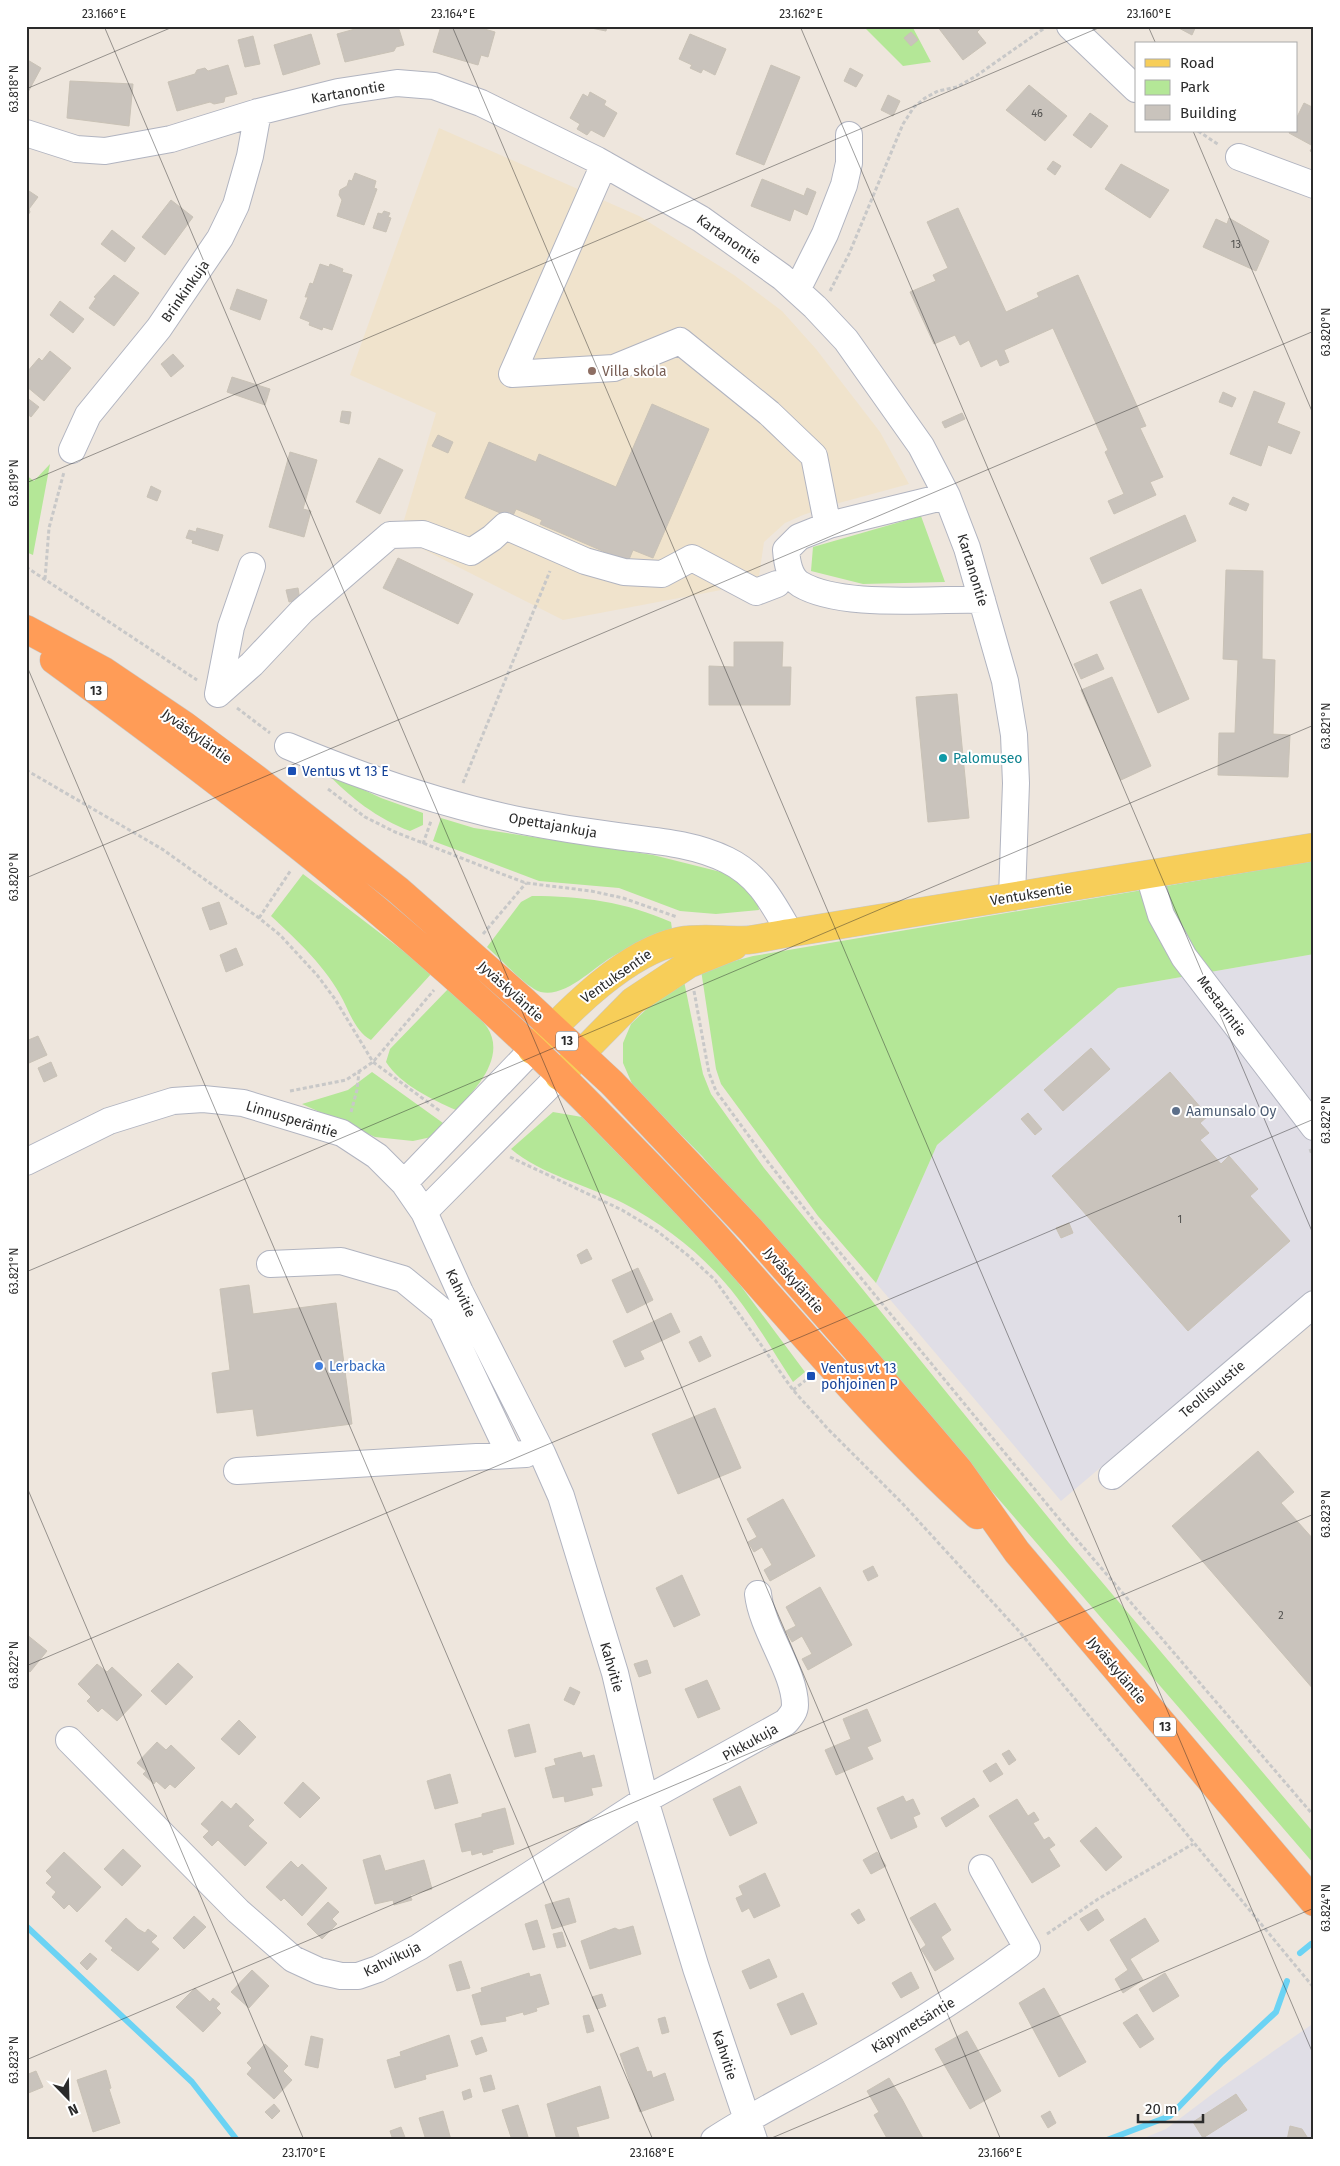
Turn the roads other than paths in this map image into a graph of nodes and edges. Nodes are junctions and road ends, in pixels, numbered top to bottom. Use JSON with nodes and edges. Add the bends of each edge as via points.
{"nodes":[{"id":1,"x":1070,"y":26,"type":"edge"},
{"id":2,"x":1135,"y":88,"type":"edge"},
{"id":3,"x":258,"y":112,"type":"junction"},
{"id":4,"x":26,"y":133,"type":"edge"},
{"id":5,"x":848,"y":135,"type":"dead end"},
{"id":6,"x":1239,"y":157,"type":"dead end"},
{"id":7,"x":604,"y":164,"type":"junction"},
{"id":8,"x":1314,"y":185,"type":"edge"},
{"id":9,"x":806,"y":298,"type":"junction"},
{"id":10,"x":72,"y":450,"type":"road end"},
{"id":11,"x":947,"y":496,"type":"junction"},
{"id":12,"x":826,"y":517,"type":"dead end"},
{"id":13,"x":252,"y":566,"type":"dead end"},
{"id":14,"x":777,"y":584,"type":"dead end"},
{"id":15,"x":982,"y":600,"type":"junction"},
{"id":16,"x":26,"y":629,"type":"edge"},
{"id":17,"x":26,"y":640,"type":"edge"},
{"id":18,"x":288,"y":746,"type":"road end"},
{"id":19,"x":1314,"y":847,"type":"edge"},
{"id":20,"x":1149,"y":875,"type":"junction"},
{"id":21,"x":1012,"y":897,"type":"junction"},
{"id":22,"x":790,"y":933,"type":"junction"},
{"id":23,"x":686,"y":952,"type":"junction"},
{"id":24,"x":553,"y":1028,"type":"junction"},
{"id":25,"x":532,"y":1050,"type":"junction"},
{"id":26,"x":581,"y":1054,"type":"junction"},
{"id":27,"x":559,"y":1076,"type":"junction"},
{"id":28,"x":1314,"y":1127,"type":"edge"},
{"id":29,"x":26,"y":1162,"type":"edge"},
{"id":30,"x":404,"y":1183,"type":"junction"},
{"id":31,"x":424,"y":1212,"type":"junction"},
{"id":32,"x":270,"y":1264,"type":"dead end"},
{"id":33,"x":460,"y":1292,"type":"junction"},
{"id":34,"x":1314,"y":1304,"type":"edge"},
{"id":35,"x":442,"y":1312,"type":"junction"},
{"id":36,"x":542,"y":1453,"type":"junction"},
{"id":37,"x":510,"y":1455,"type":"junction"},
{"id":38,"x":237,"y":1470,"type":"dead end"},
{"id":39,"x":1112,"y":1476,"type":"dead end"},
{"id":40,"x":1017,"y":1552,"type":"junction"},
{"id":41,"x":758,"y":1594,"type":"dead end"},
{"id":42,"x":70,"y":1740,"type":"dead end"},
{"id":43,"x":645,"y":1800,"type":"junction"},
{"id":44,"x":982,"y":1868,"type":"dead end"},
{"id":45,"x":1314,"y":1902,"type":"edge"},
{"id":46,"x":750,"y":2129,"type":"edge"},
{"id":47,"x":714,"y":2140,"type":"edge"}],
"edges":[{"from":1,"to":2,"type":"street"},
{"from":3,"to":4,"type":"street","name":"Kartanontie","via":[[171,139],[105,151],[76,149]]},
{"from":3,"to":7,"type":"street","name":"Kartanontie","via":[[338,92],[396,83],[434,86],[481,103]]},
{"from":3,"to":10,"type":"street","name":"Brinkinkuja","via":[[236,205],[220,238],[159,328],[88,414]]},
{"from":5,"to":9,"type":"street","via":[[849,163],[844,185]]},
{"from":6,"to":8,"type":"street"},
{"from":7,"to":9,"type":"street","name":"Kartanontie","via":[[701,219]]},
{"from":7,"to":12,"type":"street","via":[[512,374],[614,368],[680,341],[768,413],[814,456]]},
{"from":9,"to":11,"type":"street","name":"Kartanontie","via":[[846,340],[921,446]]},
{"from":11,"to":15,"type":"street","name":"Kartanontie"},
{"from":11,"to":15,"type":"street","via":[[829,525],[799,537],[786,550],[788,568],[799,583],[822,592],[872,601]]},
{"from":13,"to":14,"type":"street","via":[[231,627],[218,694],[252,664],[302,611],[390,535],[423,534],[471,552],[505,526],[558,550],[624,572],[662,574],[692,558],[756,592]]},
{"from":15,"to":21,"type":"street","name":"Kartanontie","via":[[1005,681],[1014,735],[1016,783]]},
{"from":16,"to":24,"type":"highway","name":"Jyväskyläntie","number":"13","via":[[104,671],[255,778],[398,890]]},
{"from":17,"to":25,"type":"highway","name":"Jyväskyläntie","number":"13","via":[[166,742],[381,912]]},
{"from":18,"to":22,"type":"street","name":"Opettajankuja","via":[[342,768],[455,804],[531,822],[696,848],[750,874],[766,891]]},
{"from":19,"to":20,"type":"main road","name":"Ventuksentie"},
{"from":20,"to":21,"type":"main road","name":"Ventuksentie"},
{"from":20,"to":28,"type":"street","name":"Mestarintie","via":[[1161,915],[1184,957]]},
{"from":21,"to":22,"type":"main road","name":"Ventuksentie"},
{"from":22,"to":23,"type":"main road","name":"Ventuksentie"},
{"from":23,"to":24,"type":"main road","name":"Ventuksentie","via":[[660,946],[587,995]]},
{"from":23,"to":26,"type":"main road","name":"Ventuksentie"},
{"from":24,"to":25,"type":"main road","name":"Ventuksentie"},
{"from":24,"to":26,"type":"highway","name":"Jyväskyläntie","number":"13"},
{"from":25,"to":27,"type":"highway","name":"Jyväskyläntie","number":"13"},
{"from":25,"to":30,"type":"street"},
{"from":26,"to":27,"type":"main road","name":"Ventuksentie"},
{"from":26,"to":40,"type":"highway","name":"Jyväskyläntie","number":"13","via":[[743,1222],[854,1347],[959,1470]]},
{"from":27,"to":31,"type":"street"},
{"from":27,"to":40,"type":"highway","name":"Jyväskyläntie","number":"13","via":[[728,1249],[827,1364],[942,1483]]},
{"from":29,"to":30,"type":"street","name":"Linnusperäntie","via":[[108,1121],[173,1101],[203,1099],[243,1102],[337,1132],[376,1156]]},
{"from":30,"to":31,"type":"street","name":"Linnusperäntie"},
{"from":31,"to":33,"type":"street","name":"Kahvitie"},
{"from":32,"to":35,"type":"street","via":[[341,1261],[403,1279]]},
{"from":33,"to":35,"type":"street"},
{"from":33,"to":36,"type":"street","name":"Kahvitie"},
{"from":34,"to":39,"type":"street","name":"Teollisuustie"},
{"from":35,"to":37,"type":"street"},
{"from":36,"to":37,"type":"street"},
{"from":36,"to":43,"type":"street","name":"Kahvitie","via":[[561,1496],[615,1674]]},
{"from":37,"to":38,"type":"street"},
{"from":40,"to":45,"type":"highway","name":"Jyväskyläntie","number":"13"},
{"from":41,"to":43,"type":"street","name":"Pikkukuja","via":[[760,1609],[792,1688],[795,1707],[792,1715],[786,1722]]},
{"from":42,"to":43,"type":"street","name":"Kahvikuja","via":[[238,1911],[293,1959],[341,1976],[358,1976],[378,1969],[419,1947]]},
{"from":43,"to":46,"type":"street","name":"Kahvitie"},
{"from":44,"to":46,"type":"street","name":"Käpymetsäntie","via":[[1027,1948],[962,1994],[842,2067]]},
{"from":46,"to":47,"type":"street","name":"Käpymetsäntie"}]}
